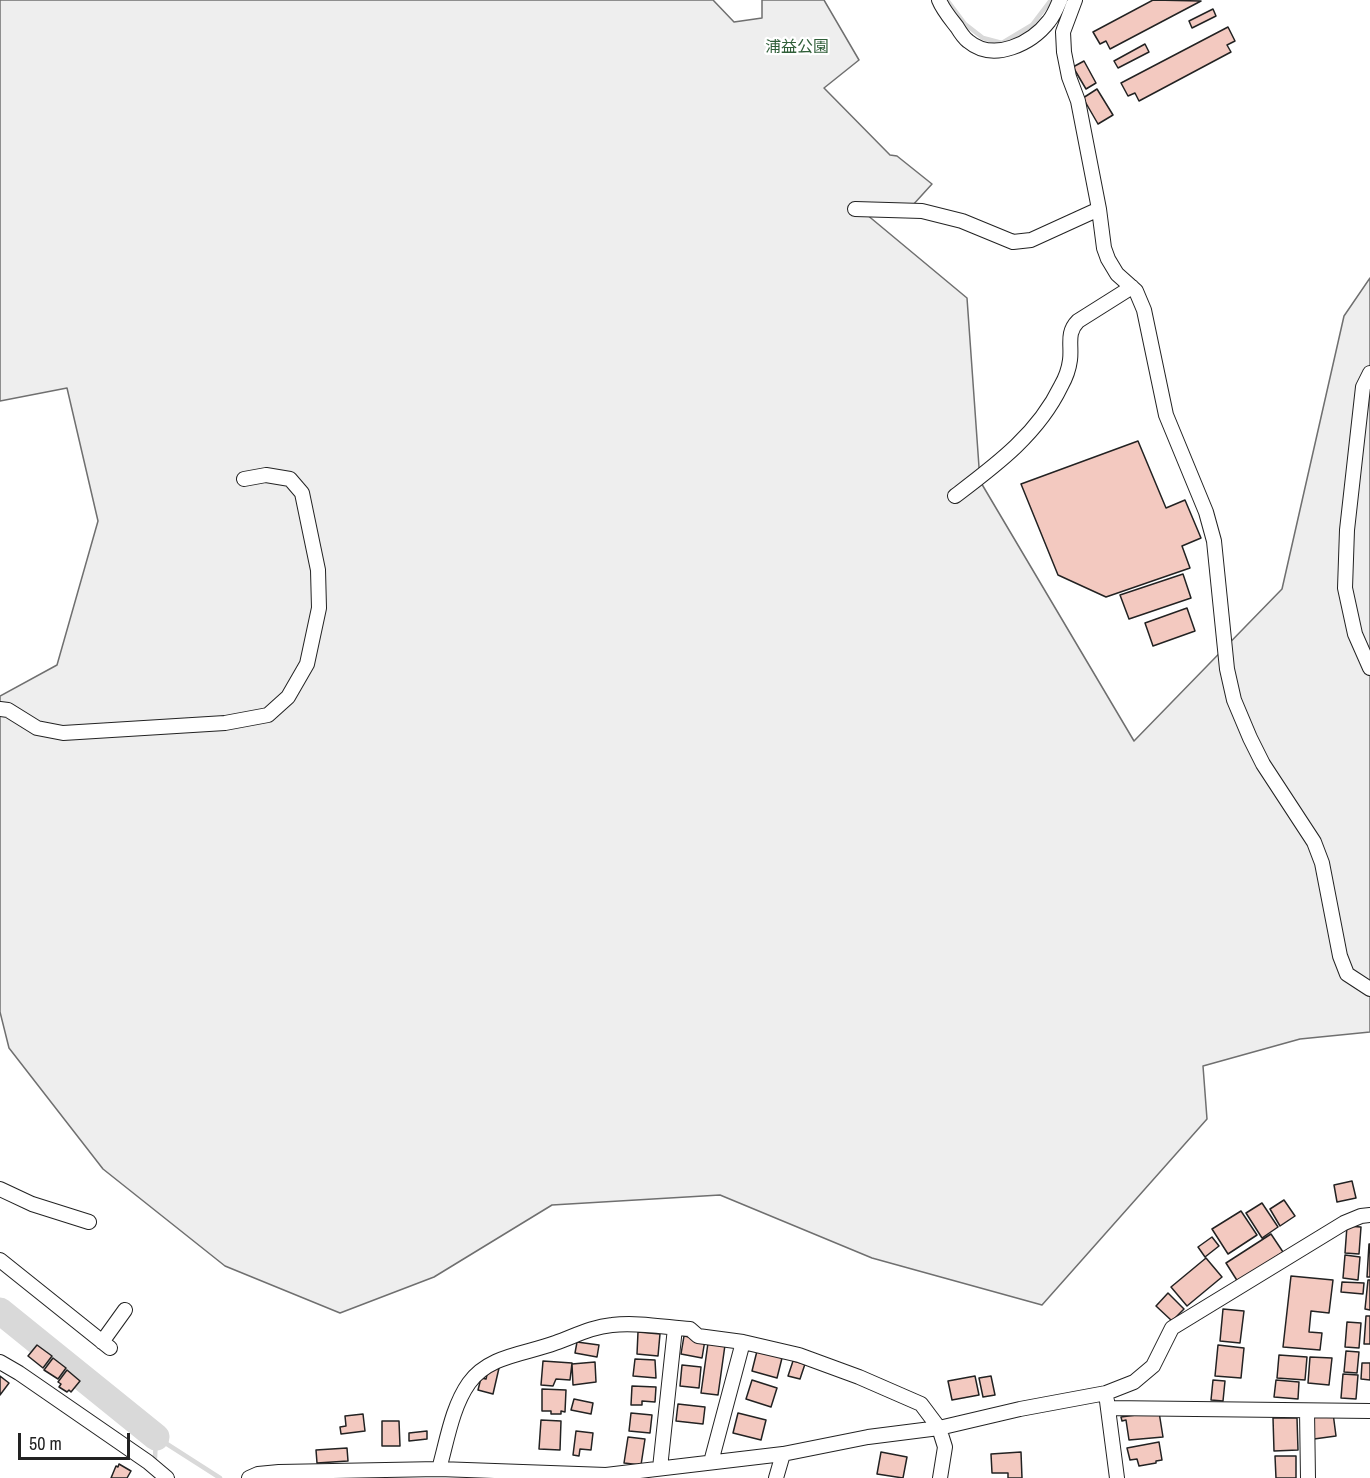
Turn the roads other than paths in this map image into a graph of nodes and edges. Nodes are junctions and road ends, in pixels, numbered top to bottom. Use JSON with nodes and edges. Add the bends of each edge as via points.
{"nodes":[{"id":1,"x":939,"y":0,"type":"edge"},
{"id":2,"x":1060,"y":0,"type":"edge"},
{"id":3,"x":1075,"y":0,"type":"edge"},
{"id":4,"x":855,"y":209,"type":"dead end"},
{"id":5,"x":1099,"y":209,"type":"junction"},
{"id":6,"x":1132,"y":287,"type":"junction"},
{"id":7,"x":1370,"y":373,"type":"edge"},
{"id":8,"x":244,"y":479,"type":"dead end"},
{"id":9,"x":955,"y":496,"type":"dead end"},
{"id":10,"x":1370,"y":668,"type":"edge"},
{"id":11,"x":0,"y":709,"type":"edge"},
{"id":12,"x":1370,"y":989,"type":"edge"},
{"id":13,"x":0,"y":1189,"type":"edge"},
{"id":14,"x":1370,"y":1215,"type":"edge"},
{"id":15,"x":89,"y":1222,"type":"dead end"},
{"id":16,"x":0,"y":1260,"type":"edge"},
{"id":17,"x":125,"y":1310,"type":"dead end"},
{"id":18,"x":675,"y":1328,"type":"junction"},
{"id":19,"x":743,"y":1342,"type":"junction"},
{"id":20,"x":0,"y":1362,"type":"edge"},
{"id":21,"x":1106,"y":1393,"type":"junction"},
{"id":22,"x":1108,"y":1408,"type":"junction"},
{"id":23,"x":1307,"y":1410,"type":"junction"},
{"id":24,"x":1370,"y":1411,"type":"edge"},
{"id":25,"x":939,"y":1428,"type":"junction"},
{"id":26,"x":783,"y":1454,"type":"junction"},
{"id":27,"x":148,"y":1462,"type":"junction"},
{"id":28,"x":711,"y":1462,"type":"junction"},
{"id":29,"x":660,"y":1468,"type":"junction"},
{"id":30,"x":439,"y":1470,"type":"junction"},
{"id":31,"x":385,"y":1474,"type":"edge"},
{"id":32,"x":530,"y":1475,"type":"edge"},
{"id":33,"x":606,"y":1476,"type":"edge"},
{"id":34,"x":153,"y":1478,"type":"edge"},
{"id":35,"x":167,"y":1478,"type":"edge"},
{"id":36,"x":249,"y":1478,"type":"edge"},
{"id":37,"x":776,"y":1478,"type":"edge"},
{"id":38,"x":940,"y":1478,"type":"edge"},
{"id":39,"x":1117,"y":1478,"type":"edge"},
{"id":40,"x":1308,"y":1478,"type":"edge"}],
"edges":[{"from":1,"to":2,"type":"street","via":[[968,41],[979,48],[1004,51],[1037,33],[1050,20]]},
{"from":3,"to":5,"type":"street","via":[[1063,32],[1064,52],[1078,101]]},
{"from":4,"to":5,"type":"street","via":[[922,211],[962,221],[1013,242],[1031,240]]},
{"from":5,"to":6,"type":"street","via":[[1108,260]]},
{"from":6,"to":9,"type":"street","via":[[1072,327],[1070,360],[1062,386],[1045,414],[998,464]]},
{"from":6,"to":12,"type":"street","via":[[1144,310],[1166,415],[1214,541],[1227,669],[1234,700],[1263,764],[1314,842],[1347,974]]},
{"from":7,"to":10,"type":"street","via":[[1363,387],[1352,479],[1345,588],[1355,634]]},
{"from":8,"to":11,"type":"street","via":[[290,479],[302,493],[318,570],[319,608],[307,664],[288,697],[268,714],[225,723],[63,733],[37,728]]},
{"from":13,"to":15,"type":"street"},
{"from":14,"to":21,"type":"street","via":[[1344,1223],[1172,1328],[1153,1366],[1134,1382]]},
{"from":16,"to":17,"type":"street","via":[[106,1345]]},
{"from":18,"to":19,"type":"street","via":[[690,1329],[698,1336]]},
{"from":18,"to":29,"type":"street"},
{"from":18,"to":30,"type":"street","via":[[615,1324],[593,1327],[486,1367],[459,1398]]},
{"from":19,"to":25,"type":"street","via":[[800,1355],[921,1404]]},
{"from":19,"to":28,"type":"street"},
{"from":20,"to":27,"type":"street"},
{"from":21,"to":22,"type":"street"},
{"from":21,"to":25,"type":"street"},
{"from":22,"to":23,"type":"street"},
{"from":22,"to":39,"type":"street"},
{"from":23,"to":24,"type":"street"},
{"from":23,"to":40,"type":"street"},
{"from":25,"to":26,"type":"street"},
{"from":25,"to":38,"type":"street","via":[[945,1447]]},
{"from":26,"to":28,"type":"street"},
{"from":26,"to":37,"type":"street"},
{"from":27,"to":34,"type":"street"},
{"from":27,"to":35,"type":"street"},
{"from":28,"to":29,"type":"street"},
{"from":29,"to":33,"type":"street"},
{"from":30,"to":31,"type":"street"},
{"from":30,"to":32,"type":"street"},
{"from":31,"to":36,"type":"street","via":[[279,1472]]},
{"from":32,"to":33,"type":"street"}]}
